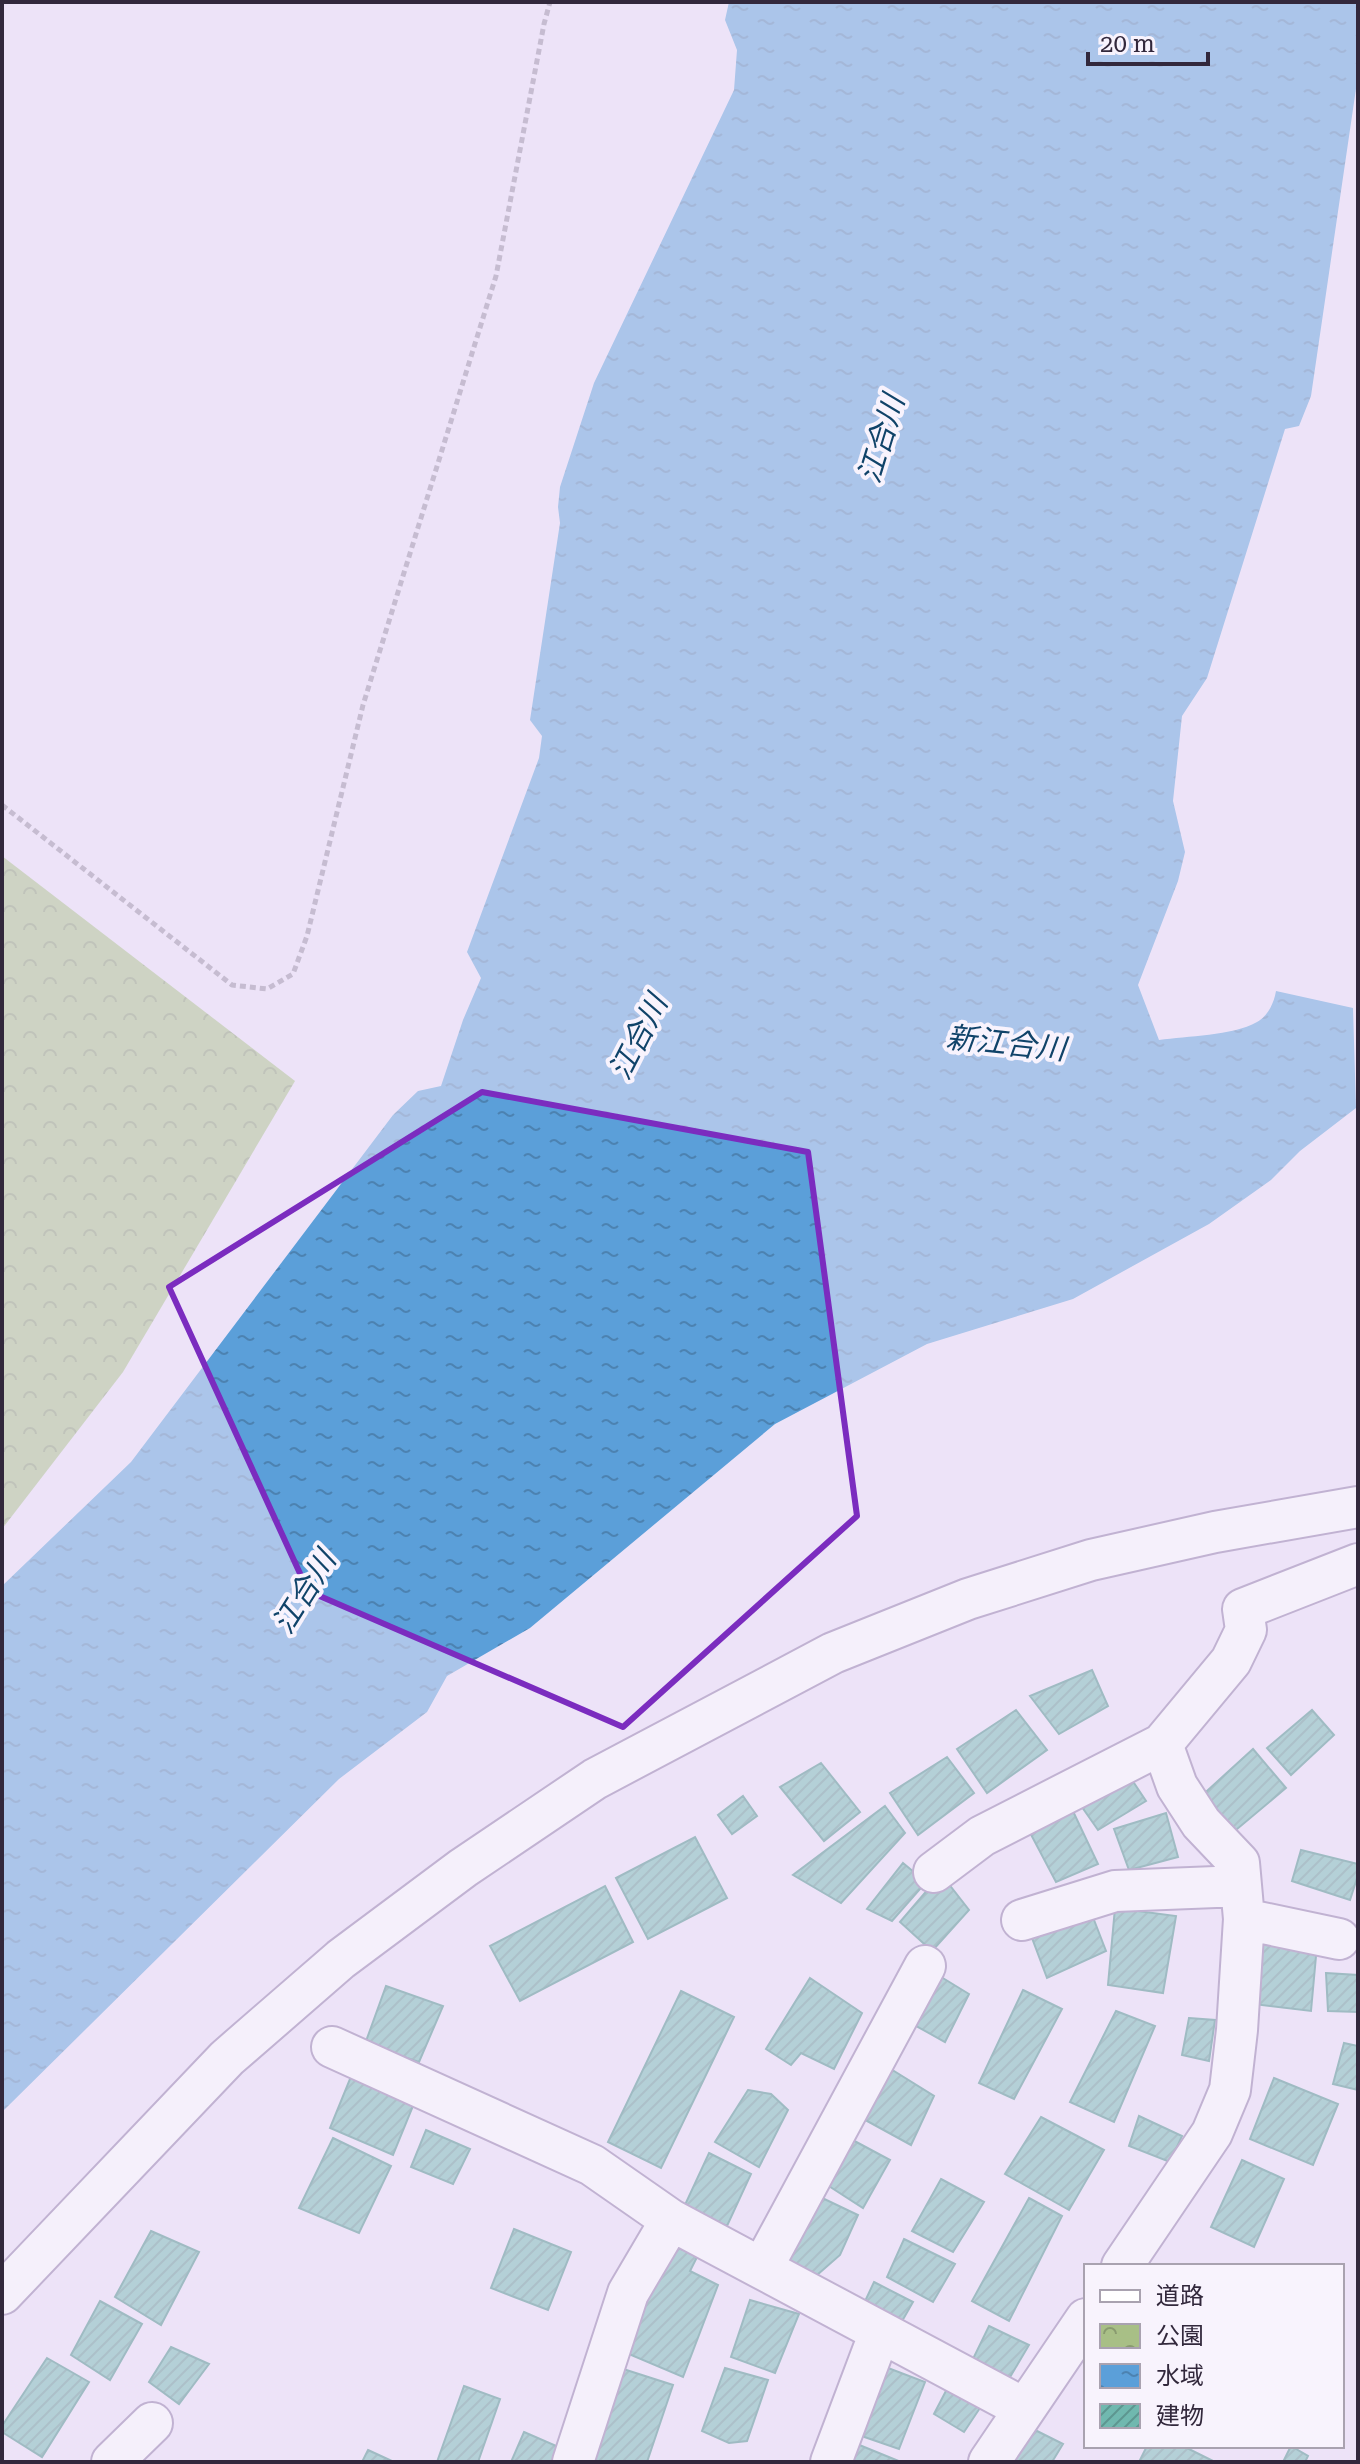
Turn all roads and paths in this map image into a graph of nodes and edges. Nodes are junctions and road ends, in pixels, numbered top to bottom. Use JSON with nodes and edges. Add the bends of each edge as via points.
{"nodes":[{"id":1,"x":550,"y":2,"type":"edge"},
{"id":2,"x":2,"y":805,"type":"edge"},
{"id":3,"x":1358,"y":1507,"type":"edge"},
{"id":4,"x":1358,"y":1564,"type":"edge"},
{"id":5,"x":1162,"y":1744,"type":"junction"},
{"id":6,"x":934,"y":1872,"type":"dead end"},
{"id":7,"x":1242,"y":1903,"type":"junction"},
{"id":8,"x":1022,"y":1920,"type":"dead end"},
{"id":9,"x":1339,"y":1939,"type":"dead end"},
{"id":10,"x":925,"y":1966,"type":"dead end"},
{"id":11,"x":332,"y":2047,"type":"dead end"},
{"id":12,"x":671,"y":2220,"type":"junction"},
{"id":13,"x":1123,"y":2264,"type":"edge"},
{"id":14,"x":762,"y":2268,"type":"junction"},
{"id":15,"x":2,"y":2294,"type":"edge"},
{"id":16,"x":1084,"y":2322,"type":"edge"},
{"id":17,"x":880,"y":2332,"type":"junction"},
{"id":18,"x":1025,"y":2409,"type":"junction"},
{"id":19,"x":152,"y":2423,"type":"dead end"},
{"id":20,"x":112,"y":2462,"type":"edge"},
{"id":21,"x":573,"y":2462,"type":"edge"},
{"id":22,"x":831,"y":2462,"type":"edge"},
{"id":23,"x":989,"y":2462,"type":"edge"}],
"edges":[{"from":1,"to":2,"type":"path","via":[[496,276],[363,705],[293,974],[267,989],[232,985]]},
{"from":3,"to":15,"type":"street","via":[[1091,1560],[968,1599],[833,1653],[595,1779],[341,1959],[227,2058]]},
{"from":4,"to":5,"type":"street","via":[[1243,1609],[1246,1630],[1231,1661]]},
{"from":5,"to":6,"type":"street","via":[[982,1836]]},
{"from":5,"to":7,"type":"street","via":[[1177,1786],[1201,1823],[1239,1863]]},
{"from":7,"to":8,"type":"street","via":[[1115,1891]]},
{"from":7,"to":9,"type":"street"},
{"from":7,"to":13,"type":"street","via":[[1230,2090],[1212,2133]]},
{"from":10,"to":14,"type":"street"},
{"from":11,"to":12,"type":"street","via":[[592,2165]]},
{"from":12,"to":14,"type":"street"},
{"from":12,"to":21,"type":"street","via":[[628,2293]]},
{"from":14,"to":17,"type":"street"},
{"from":16,"to":18,"type":"street"},
{"from":17,"to":18,"type":"street"},
{"from":17,"to":22,"type":"street"},
{"from":18,"to":23,"type":"street"},
{"from":19,"to":20,"type":"street"}]}
